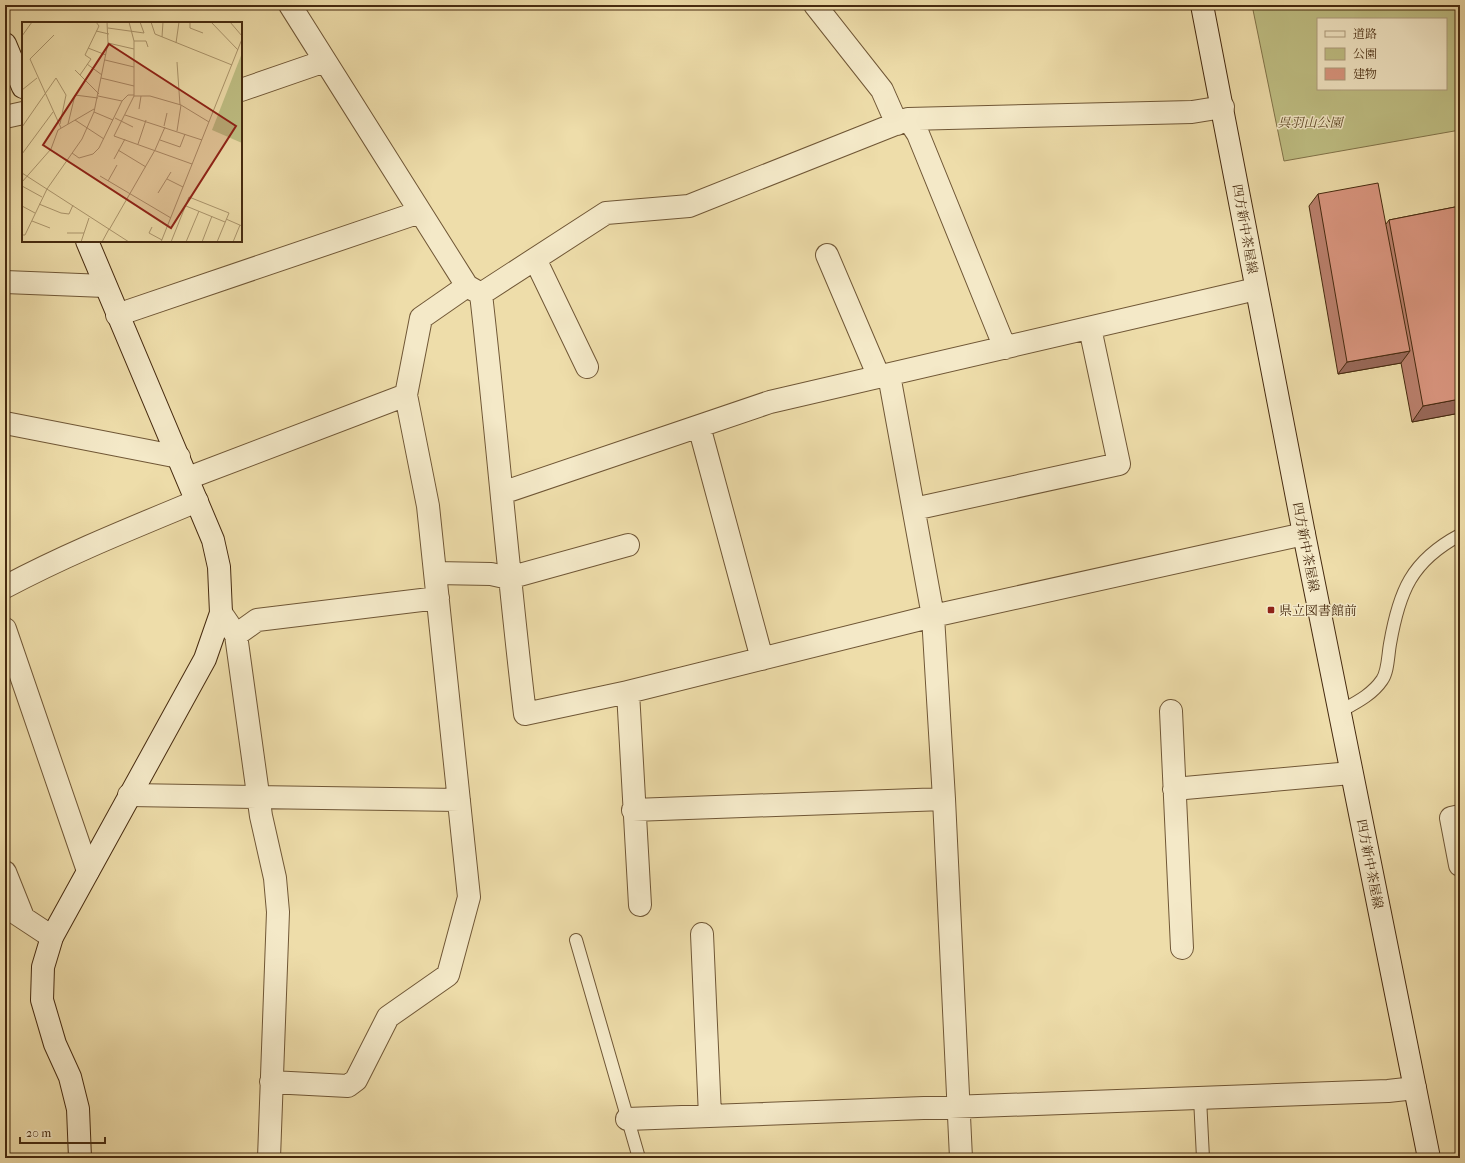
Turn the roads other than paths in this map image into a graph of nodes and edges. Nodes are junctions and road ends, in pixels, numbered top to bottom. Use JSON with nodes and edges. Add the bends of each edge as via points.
{"nodes":[{"id":1,"x":290,"y":5,"type":"edge"},
{"id":2,"x":815,"y":5,"type":"edge"},
{"id":3,"x":1202,"y":5,"type":"edge"},
{"id":4,"x":5,"y":44,"type":"edge"},
{"id":5,"x":325,"y":61,"type":"junction"},
{"id":6,"x":22,"y":85,"type":"edge"},
{"id":7,"x":242,"y":90,"type":"edge"},
{"id":8,"x":1223,"y":107,"type":"junction"},
{"id":9,"x":22,"y":113,"type":"edge"},
{"id":10,"x":5,"y":117,"type":"edge"},
{"id":11,"x":902,"y":121,"type":"junction"},
{"id":12,"x":420,"y":212,"type":"junction"},
{"id":13,"x":87,"y":242,"type":"edge"},
{"id":14,"x":827,"y":255,"type":"dead end"},
{"id":15,"x":535,"y":259,"type":"junction"},
{"id":16,"x":5,"y":282,"type":"edge"},
{"id":17,"x":105,"y":286,"type":"junction"},
{"id":18,"x":1256,"y":289,"type":"junction"},
{"id":19,"x":474,"y":290,"type":"junction"},
{"id":20,"x":117,"y":315,"type":"junction"},
{"id":21,"x":1090,"y":328,"type":"junction"},
{"id":22,"x":1005,"y":348,"type":"junction"},
{"id":23,"x":587,"y":367,"type":"dead end"},
{"id":24,"x":884,"y":376,"type":"junction"},
{"id":25,"x":406,"y":394,"type":"junction"},
{"id":26,"x":5,"y":423,"type":"edge"},
{"id":27,"x":699,"y":426,"type":"junction"},
{"id":28,"x":179,"y":457,"type":"junction"},
{"id":29,"x":188,"y":478,"type":"junction"},
{"id":30,"x":502,"y":493,"type":"junction"},
{"id":31,"x":197,"y":501,"type":"junction"},
{"id":32,"x":914,"y":509,"type":"junction"},
{"id":33,"x":1304,"y":534,"type":"junction"},
{"id":34,"x":1460,"y":535,"type":"edge"},
{"id":35,"x":628,"y":545,"type":"dead end"},
{"id":36,"x":435,"y":573,"type":"junction"},
{"id":37,"x":509,"y":578,"type":"junction"},
{"id":38,"x":5,"y":587,"type":"edge"},
{"id":39,"x":438,"y":598,"type":"junction"},
{"id":40,"x":221,"y":613,"type":"junction"},
{"id":41,"x":933,"y":616,"type":"junction"},
{"id":42,"x":5,"y":629,"type":"edge"},
{"id":43,"x":236,"y":635,"type":"junction"},
{"id":44,"x":762,"y":659,"type":"junction"},
{"id":45,"x":628,"y":692,"type":"junction"},
{"id":46,"x":1171,"y":711,"type":"dead end"},
{"id":47,"x":1339,"y":712,"type":"junction"},
{"id":48,"x":1352,"y":773,"type":"junction"},
{"id":49,"x":1174,"y":789,"type":"junction"},
{"id":50,"x":129,"y":796,"type":"junction"},
{"id":51,"x":259,"y":798,"type":"junction"},
{"id":52,"x":944,"y":799,"type":"junction"},
{"id":53,"x":459,"y":800,"type":"junction"},
{"id":54,"x":633,"y":810,"type":"junction"},
{"id":55,"x":1460,"y":816,"type":"edge"},
{"id":56,"x":1460,"y":865,"type":"edge"},
{"id":57,"x":88,"y":871,"type":"junction"},
{"id":58,"x":5,"y":872,"type":"edge"},
{"id":59,"x":640,"y":905,"type":"dead end"},
{"id":60,"x":14,"y":911,"type":"edge"},
{"id":61,"x":702,"y":934,"type":"dead end"},
{"id":62,"x":52,"y":937,"type":"junction"},
{"id":63,"x":576,"y":940,"type":"dead end"},
{"id":64,"x":1182,"y":948,"type":"dead end"},
{"id":65,"x":272,"y":1082,"type":"junction"},
{"id":66,"x":1415,"y":1088,"type":"junction"},
{"id":67,"x":1200,"y":1098,"type":"junction"},
{"id":68,"x":958,"y":1106,"type":"junction"},
{"id":69,"x":710,"y":1116,"type":"junction"},
{"id":70,"x":627,"y":1119,"type":"junction"},
{"id":71,"x":80,"y":1158,"type":"edge"},
{"id":72,"x":269,"y":1158,"type":"edge"},
{"id":73,"x":639,"y":1158,"type":"edge"},
{"id":74,"x":961,"y":1158,"type":"edge"},
{"id":75,"x":1203,"y":1158,"type":"edge"},
{"id":76,"x":1429,"y":1158,"type":"edge"}],
"edges":[{"from":1,"to":5,"type":"street"},
{"from":2,"to":11,"type":"street","via":[[882,90]]},
{"from":3,"to":8,"type":"street","name":"四方新中茶屋線"},
{"from":4,"to":6,"type":"street"},
{"from":5,"to":7,"type":"street"},
{"from":5,"to":12,"type":"street"},
{"from":8,"to":11,"type":"street","via":[[1192,112]]},
{"from":8,"to":18,"type":"street","name":"四方新中茶屋線"},
{"from":9,"to":10,"type":"street"},
{"from":11,"to":15,"type":"street","via":[[690,206],[606,213]]},
{"from":11,"to":22,"type":"street","via":[[918,134]]},
{"from":12,"to":19,"type":"street"},
{"from":12,"to":20,"type":"street"},
{"from":13,"to":17,"type":"street"},
{"from":14,"to":24,"type":"street"},
{"from":15,"to":19,"type":"street"},
{"from":15,"to":23,"type":"street"},
{"from":16,"to":17,"type":"street"},
{"from":17,"to":20,"type":"street"},
{"from":18,"to":21,"type":"street"},
{"from":18,"to":33,"type":"street","name":"四方新中茶屋線"},
{"from":19,"to":25,"type":"street","via":[[421,318]]},
{"from":19,"to":30,"type":"street"},
{"from":20,"to":28,"type":"street"},
{"from":21,"to":22,"type":"street"},
{"from":21,"to":32,"type":"street","via":[[1119,464]]},
{"from":22,"to":24,"type":"street"},
{"from":24,"to":27,"type":"street","via":[[770,402]]},
{"from":24,"to":32,"type":"street"},
{"from":25,"to":29,"type":"street"},
{"from":25,"to":36,"type":"street","via":[[428,506]]},
{"from":26,"to":28,"type":"street"},
{"from":27,"to":30,"type":"street"},
{"from":27,"to":44,"type":"street"},
{"from":28,"to":29,"type":"street"},
{"from":29,"to":31,"type":"street"},
{"from":30,"to":37,"type":"street"},
{"from":31,"to":38,"type":"street","via":[[90,545]]},
{"from":31,"to":40,"type":"street","via":[[213,540],[219,567]]},
{"from":32,"to":41,"type":"street"},
{"from":33,"to":41,"type":"street"},
{"from":33,"to":47,"type":"street","name":"四方新中茶屋線"},
{"from":34,"to":47,"type":"lane","via":[[1432,552],[1410,576],[1398,605],[1384,678],[1373,692]]},
{"from":35,"to":37,"type":"street"},
{"from":36,"to":37,"type":"street","via":[[491,574]]},
{"from":36,"to":39,"type":"street"},
{"from":37,"to":45,"type":"street","via":[[525,714]]},
{"from":39,"to":43,"type":"street","via":[[257,620]]},
{"from":39,"to":53,"type":"street"},
{"from":40,"to":43,"type":"street"},
{"from":40,"to":50,"type":"street","via":[[205,659]]},
{"from":41,"to":44,"type":"street"},
{"from":41,"to":52,"type":"street"},
{"from":42,"to":57,"type":"street"},
{"from":43,"to":51,"type":"street"},
{"from":44,"to":45,"type":"street"},
{"from":45,"to":54,"type":"street"},
{"from":46,"to":49,"type":"street"},
{"from":47,"to":48,"type":"street","name":"四方新中茶屋線"},
{"from":48,"to":49,"type":"street"},
{"from":48,"to":66,"type":"street","name":"四方新中茶屋線"},
{"from":49,"to":64,"type":"street"},
{"from":50,"to":51,"type":"street"},
{"from":50,"to":57,"type":"street"},
{"from":51,"to":53,"type":"street"},
{"from":51,"to":65,"type":"street","via":[[275,878],[278,912]]},
{"from":52,"to":54,"type":"street"},
{"from":52,"to":68,"type":"street"},
{"from":53,"to":65,"type":"street","via":[[468,898],[448,975],[388,1017],[356,1080],[348,1086]]},
{"from":54,"to":59,"type":"street"},
{"from":55,"to":56,"type":"street","via":[[1450,818]]},
{"from":57,"to":62,"type":"street"},
{"from":58,"to":60,"type":"street"},
{"from":60,"to":62,"type":"street"},
{"from":61,"to":69,"type":"street"},
{"from":62,"to":71,"type":"street","via":[[43,967],[42,1000],[55,1044],[70,1077],[78,1109]]},
{"from":63,"to":70,"type":"lane"},
{"from":65,"to":72,"type":"street"},
{"from":66,"to":67,"type":"street"},
{"from":66,"to":76,"type":"street","name":"四方新中茶屋線"},
{"from":67,"to":68,"type":"street"},
{"from":67,"to":75,"type":"lane"},
{"from":68,"to":69,"type":"street"},
{"from":68,"to":74,"type":"street"},
{"from":69,"to":70,"type":"street"},
{"from":70,"to":73,"type":"lane"}]}
